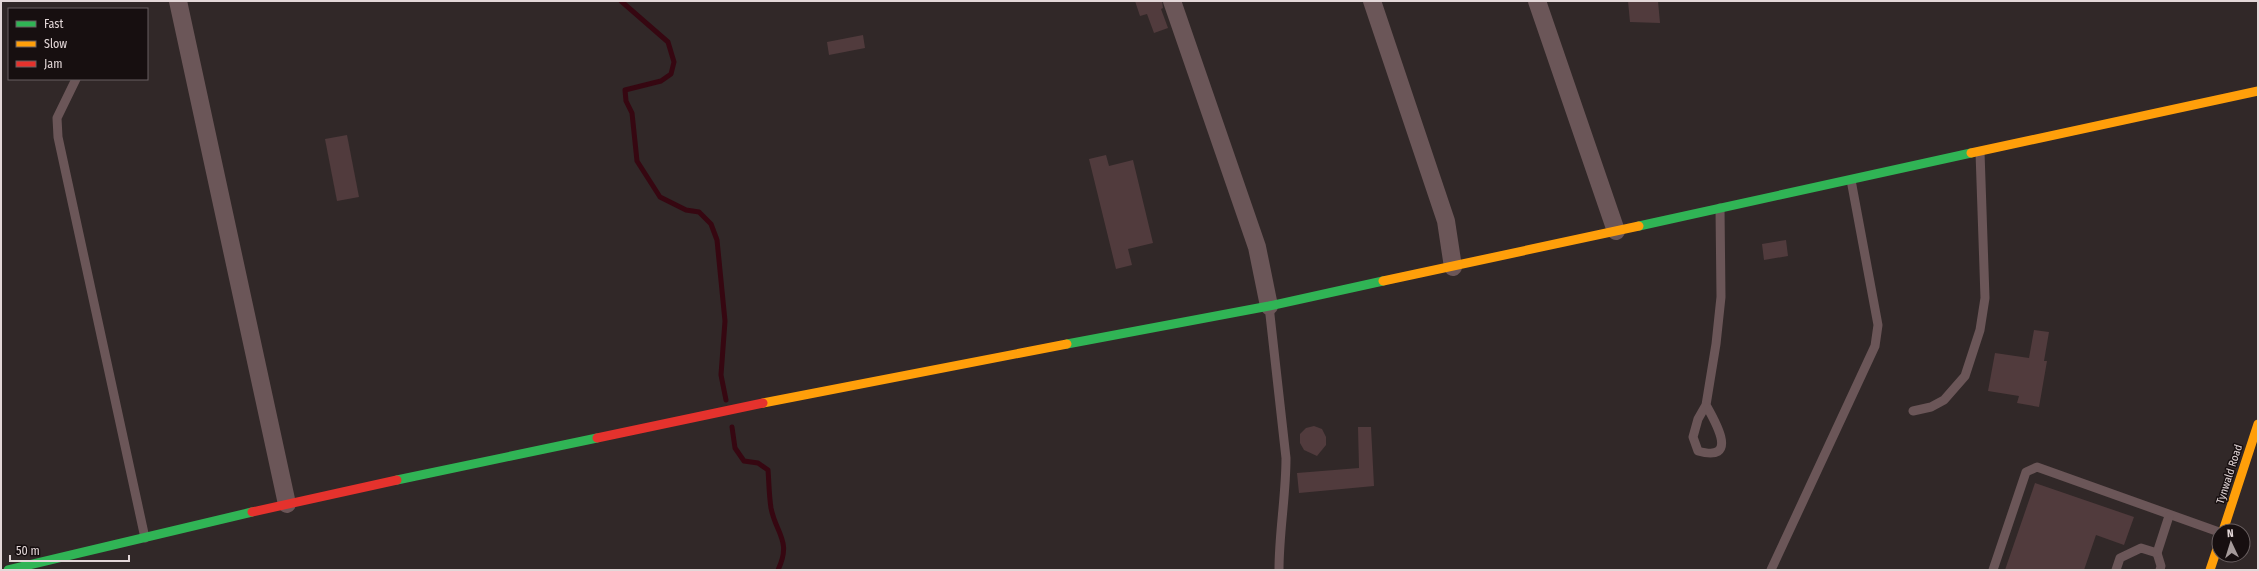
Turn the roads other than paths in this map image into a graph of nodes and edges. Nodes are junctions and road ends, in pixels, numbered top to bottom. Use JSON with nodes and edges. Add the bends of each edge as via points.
{"nodes":[{"id":1,"x":178,"y":1,"type":"edge"},
{"id":2,"x":1172,"y":1,"type":"edge"},
{"id":3,"x":1372,"y":1,"type":"edge"},
{"id":4,"x":1537,"y":1,"type":"edge"},
{"id":5,"x":76,"y":80,"type":"edge"},
{"id":6,"x":2258,"y":91,"type":"edge"},
{"id":7,"x":1980,"y":152,"type":"junction"},
{"id":8,"x":1851,"y":180,"type":"junction"},
{"id":9,"x":1720,"y":208,"type":"junction"},
{"id":10,"x":1616,"y":231,"type":"junction"},
{"id":11,"x":1453,"y":266,"type":"junction"},
{"id":12,"x":1269,"y":306,"type":"junction"},
{"id":13,"x":1706,"y":405,"type":"junction"},
{"id":14,"x":1913,"y":411,"type":"dead end"},
{"id":15,"x":2258,"y":424,"type":"edge"},
{"id":16,"x":287,"y":504,"type":"junction"},
{"id":17,"x":2168,"y":516,"type":"junction"},
{"id":18,"x":2226,"y":523,"type":"edge"},
{"id":19,"x":2211,"y":529,"type":"edge"},
{"id":20,"x":145,"y":539,"type":"junction"},
{"id":21,"x":2157,"y":553,"type":"junction"},
{"id":22,"x":8,"y":570,"type":"edge"},
{"id":23,"x":1279,"y":570,"type":"edge"},
{"id":24,"x":1771,"y":570,"type":"edge"},
{"id":25,"x":1993,"y":570,"type":"edge"},
{"id":26,"x":2116,"y":570,"type":"edge"},
{"id":27,"x":2160,"y":570,"type":"edge"}],
"edges":[{"from":1,"to":16,"type":"street"},
{"from":2,"to":12,"type":"street","via":[[1257,247]]},
{"from":3,"to":11,"type":"street","via":[[1446,221]]},
{"from":4,"to":10,"type":"street"},
{"from":5,"to":20,"type":"lane","via":[[57,118],[58,137]]},
{"from":6,"to":7,"type":"street"},
{"from":7,"to":8,"type":"street"},
{"from":7,"to":14,"type":"lane","via":[[1985,298],[1980,330],[1965,376],[1944,400],[1931,407]]},
{"from":8,"to":9,"type":"street"},
{"from":8,"to":24,"type":"lane","via":[[1878,335],[1872,354]]},
{"from":9,"to":10,"type":"street"},
{"from":9,"to":13,"type":"lane","via":[[1721,297]]},
{"from":10,"to":11,"type":"street"},
{"from":11,"to":12,"type":"street"},
{"from":12,"to":16,"type":"street","via":[[1106,336],[568,444]]},
{"from":12,"to":23,"type":"lane","via":[[1286,458]]},
{"from":13,"to":13,"type":"lane","via":[[1698,419],[1693,437],[1698,451],[1710,454],[1718,451],[1722,442],[1720,431]]},
{"from":15,"to":18,"type":"street","name":"Tynwald Road"},
{"from":16,"to":20,"type":"street"},
{"from":17,"to":19,"type":"lane"},
{"from":17,"to":21,"type":"lane"},
{"from":17,"to":25,"type":"lane","via":[[2036,467],[2026,472]]},
{"from":20,"to":22,"type":"street"},
{"from":21,"to":26,"type":"lane","via":[[2141,548],[2120,558]]},
{"from":21,"to":27,"type":"lane"}]}
